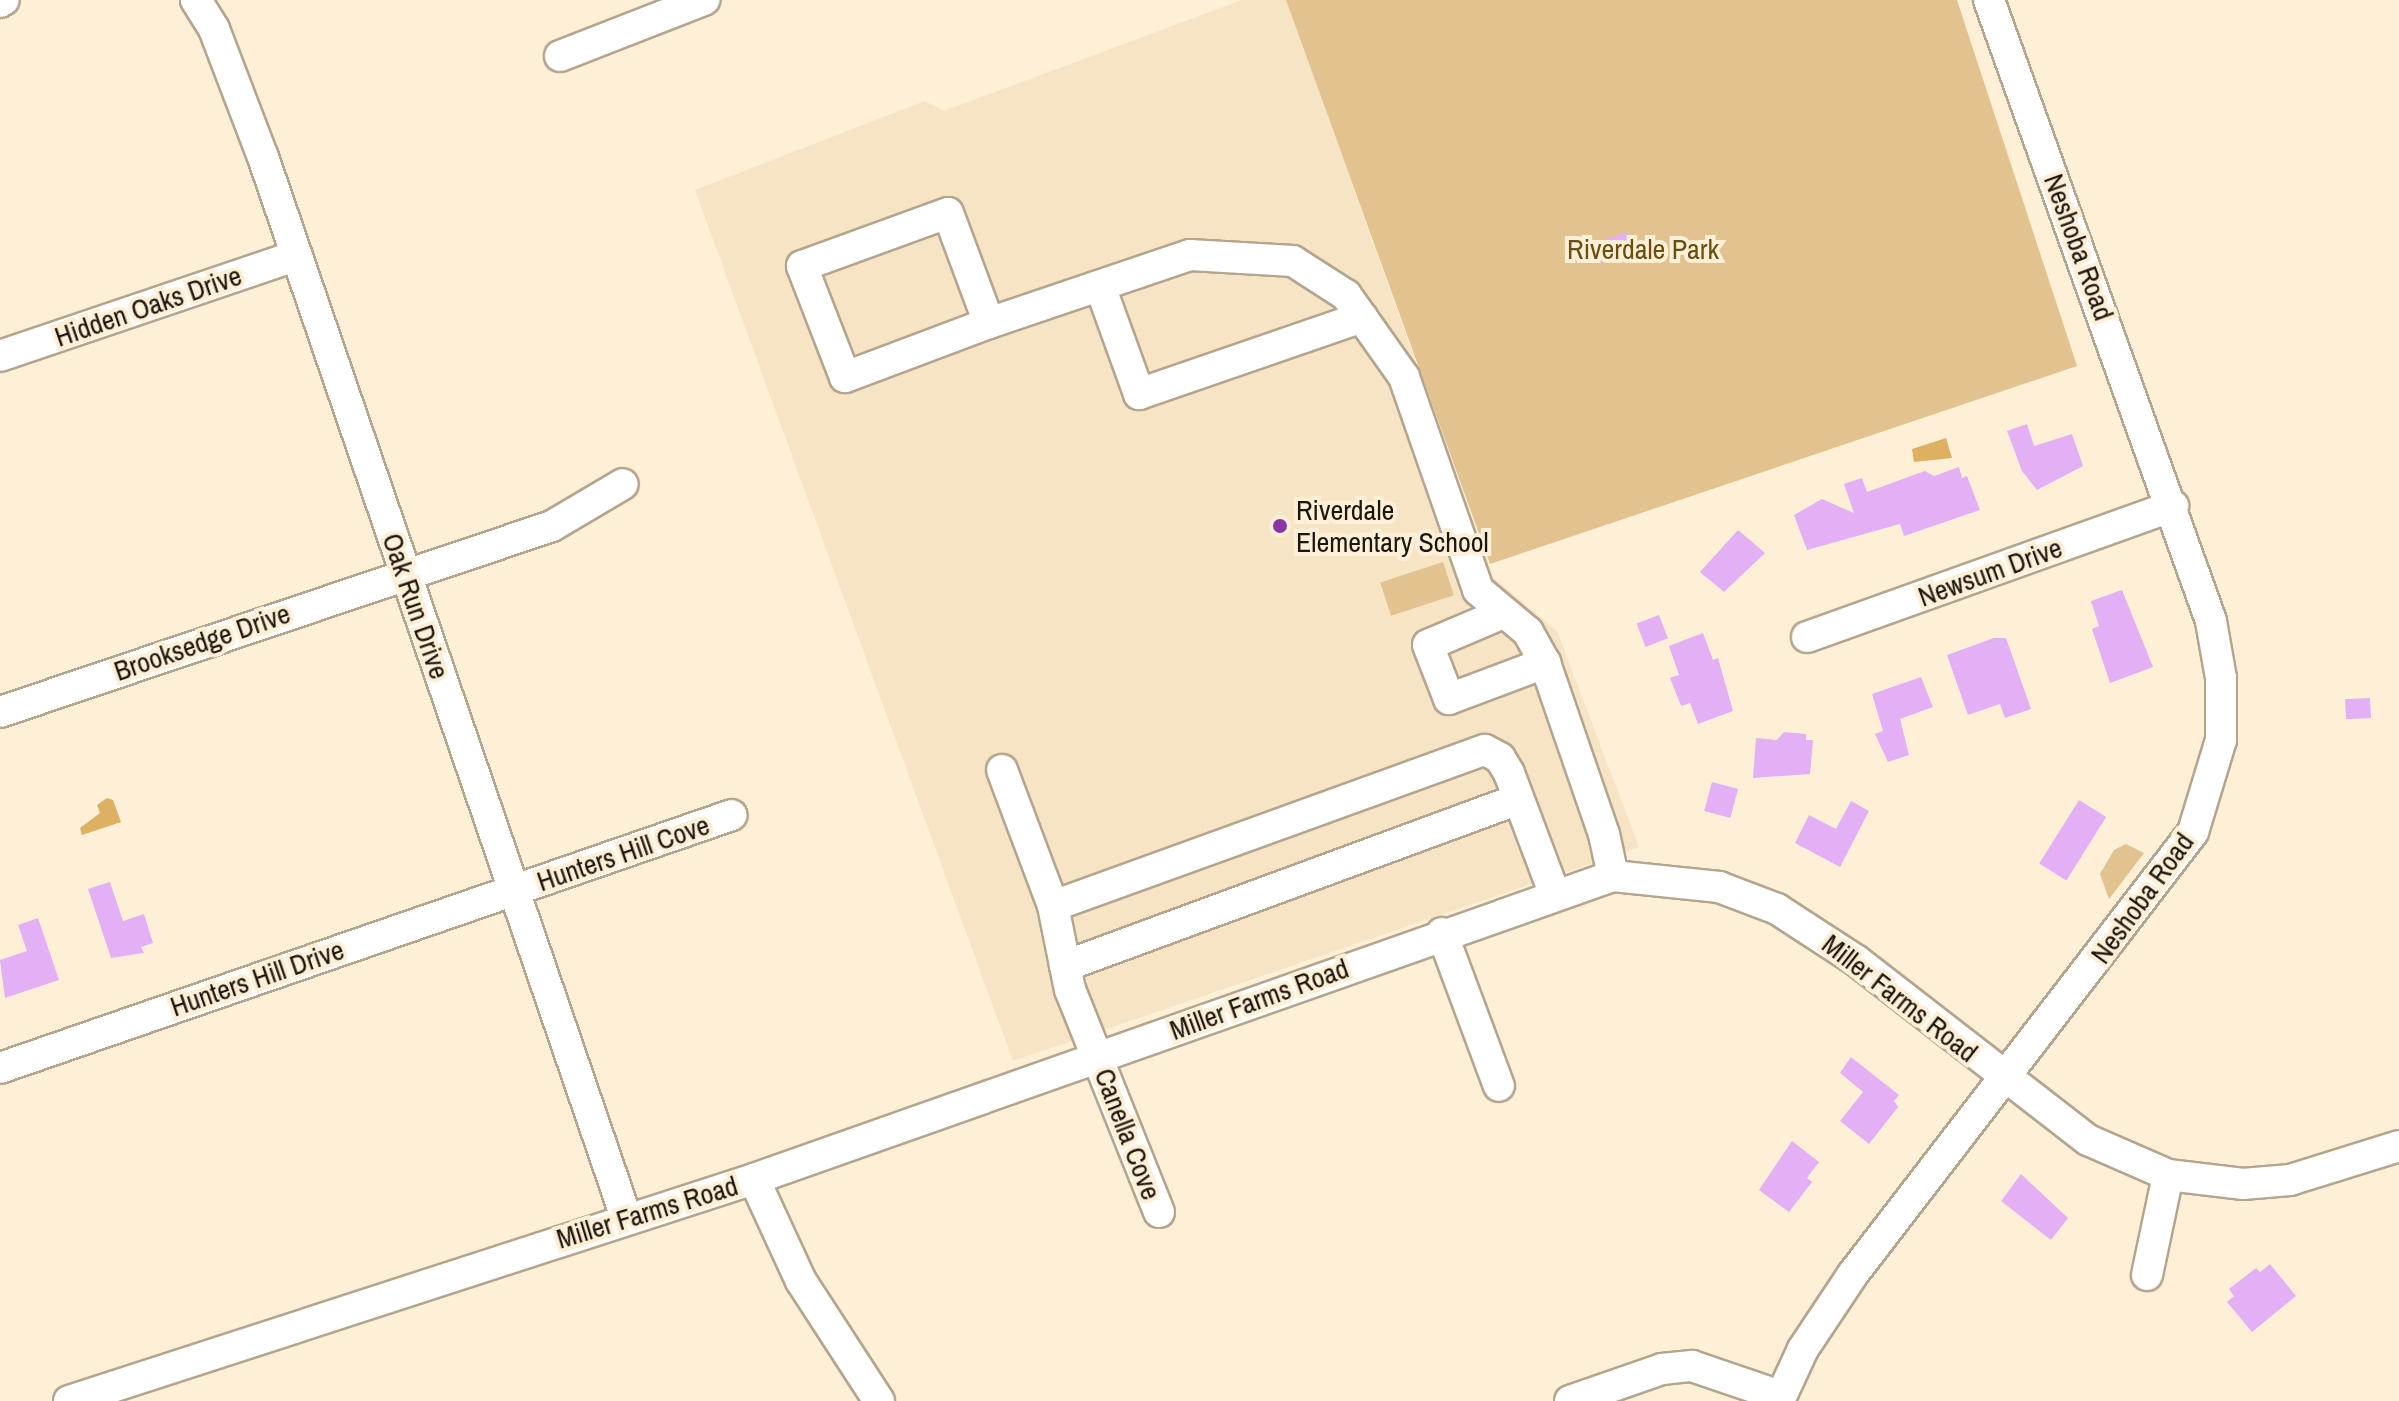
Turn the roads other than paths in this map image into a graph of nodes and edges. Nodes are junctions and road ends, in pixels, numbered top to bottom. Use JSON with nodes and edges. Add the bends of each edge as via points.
{"nodes":[{"id":1,"x":196,"y":0,"type":"edge"},
{"id":2,"x":704,"y":0,"type":"edge"},
{"id":3,"x":1989,"y":0,"type":"edge"},
{"id":4,"x":560,"y":56,"type":"dead end"},
{"id":5,"x":296,"y":256,"type":"junction"},
{"id":6,"x":1100,"y":286,"type":"junction"},
{"id":7,"x":1362,"y":317,"type":"junction"},
{"id":8,"x":989,"y":323,"type":"junction"},
{"id":9,"x":0,"y":356,"type":"edge"},
{"id":10,"x":623,"y":484,"type":"dead end"},
{"id":11,"x":2173,"y":506,"type":"junction"},
{"id":12,"x":404,"y":573,"type":"junction"},
{"id":13,"x":1501,"y":614,"type":"junction"},
{"id":14,"x":1807,"y":637,"type":"dead end"},
{"id":15,"x":1545,"y":663,"type":"junction"},
{"id":16,"x":0,"y":712,"type":"edge"},
{"id":17,"x":1002,"y":770,"type":"dead end"},
{"id":18,"x":1518,"y":799,"type":"junction"},
{"id":19,"x":732,"y":815,"type":"dead end"},
{"id":20,"x":1613,"y":876,"type":"junction"},
{"id":21,"x":515,"y":890,"type":"junction"},
{"id":22,"x":1554,"y":893,"type":"junction"},
{"id":23,"x":1053,"y":906,"type":"junction"},
{"id":24,"x":1442,"y":933,"type":"junction"},
{"id":25,"x":1065,"y":966,"type":"junction"},
{"id":26,"x":1098,"y":1056,"type":"junction"},
{"id":27,"x":0,"y":1068,"type":"edge"},
{"id":28,"x":2005,"y":1079,"type":"junction"},
{"id":29,"x":1499,"y":1086,"type":"dead end"},
{"id":30,"x":2399,"y":1146,"type":"edge"},
{"id":31,"x":2168,"y":1175,"type":"junction"},
{"id":32,"x":754,"y":1179,"type":"junction"},
{"id":33,"x":1159,"y":1212,"type":"dead end"},
{"id":34,"x":626,"y":1217,"type":"junction"},
{"id":35,"x":2147,"y":1275,"type":"dead end"},
{"id":36,"x":1780,"y":1399,"type":"edge"},
{"id":37,"x":69,"y":1401,"type":"edge"},
{"id":38,"x":879,"y":1401,"type":"edge"},
{"id":39,"x":1570,"y":1401,"type":"edge"}],
"edges":[{"from":1,"to":5,"type":"street","name":"Oak Run Drive","via":[[214,29]]},
{"from":2,"to":4,"type":"street"},
{"from":3,"to":11,"type":"street","name":"Neshoba Road"},
{"from":5,"to":9,"type":"street","name":"Hidden Oaks Drive"},
{"from":5,"to":12,"type":"street","name":"Oak Run Drive"},
{"from":6,"to":7,"type":"street","via":[[1190,255],[1293,261],[1346,295]]},
{"from":6,"to":7,"type":"street","via":[[1139,394]]},
{"from":6,"to":8,"type":"street"},
{"from":7,"to":13,"type":"street","via":[[1404,377],[1478,590]]},
{"from":8,"to":8,"type":"street","via":[[948,213],[802,266],[845,377]]},
{"from":10,"to":12,"type":"street","name":"Brooksedge Drive","via":[[552,526]]},
{"from":11,"to":14,"type":"street","name":"Newsum Drive"},
{"from":11,"to":28,"type":"street","name":"Neshoba Road","via":[[2211,621],[2221,678],[2221,740],[2208,796],[2174,859]]},
{"from":12,"to":16,"type":"street","name":"Brooksedge Drive"},
{"from":12,"to":21,"type":"street","name":"Oak Run Drive"},
{"from":13,"to":15,"type":"street","via":[[1528,632]]},
{"from":13,"to":15,"type":"street","via":[[1428,645],[1449,699]]},
{"from":15,"to":20,"type":"street","via":[[1604,834]]},
{"from":17,"to":23,"type":"street","name":"Canella Cove"},
{"from":18,"to":22,"type":"street"},
{"from":18,"to":23,"type":"street","via":[[1500,758],[1485,750]]},
{"from":18,"to":25,"type":"street"},
{"from":19,"to":21,"type":"street","name":"Hunters Hill Cove"},
{"from":20,"to":22,"type":"street","name":"Miller Farms Road"},
{"from":20,"to":28,"type":"street","name":"Miller Farms Road","via":[[1719,887],[1777,909],[1857,961]]},
{"from":21,"to":27,"type":"street","name":"Hunters Hill Drive"},
{"from":21,"to":34,"type":"street","name":"Oak Run Drive"},
{"from":22,"to":24,"type":"street","name":"Miller Farms Road"},
{"from":23,"to":25,"type":"street","name":"Canella Cove"},
{"from":24,"to":26,"type":"street","name":"Miller Farms Road"},
{"from":24,"to":29,"type":"street"},
{"from":25,"to":26,"type":"street","name":"Canella Cove"},
{"from":26,"to":32,"type":"street","name":"Miller Farms Road"},
{"from":26,"to":33,"type":"street","name":"Canella Cove"},
{"from":28,"to":31,"type":"street","name":"Miller Farms Road","via":[[2088,1140]]},
{"from":28,"to":36,"type":"street","name":"Neshoba Road","via":[[1847,1281],[1803,1349]]},
{"from":30,"to":31,"type":"street","name":"Miller Farms Road","via":[[2290,1180],[2243,1184]]},
{"from":31,"to":35,"type":"street"},
{"from":32,"to":34,"type":"street","name":"Miller Farms Road"},
{"from":32,"to":38,"type":"street","via":[[801,1281]]},
{"from":34,"to":37,"type":"street","name":"Miller Farms Road"},
{"from":36,"to":39,"type":"street","via":[[1692,1366],[1662,1369]]}]}
